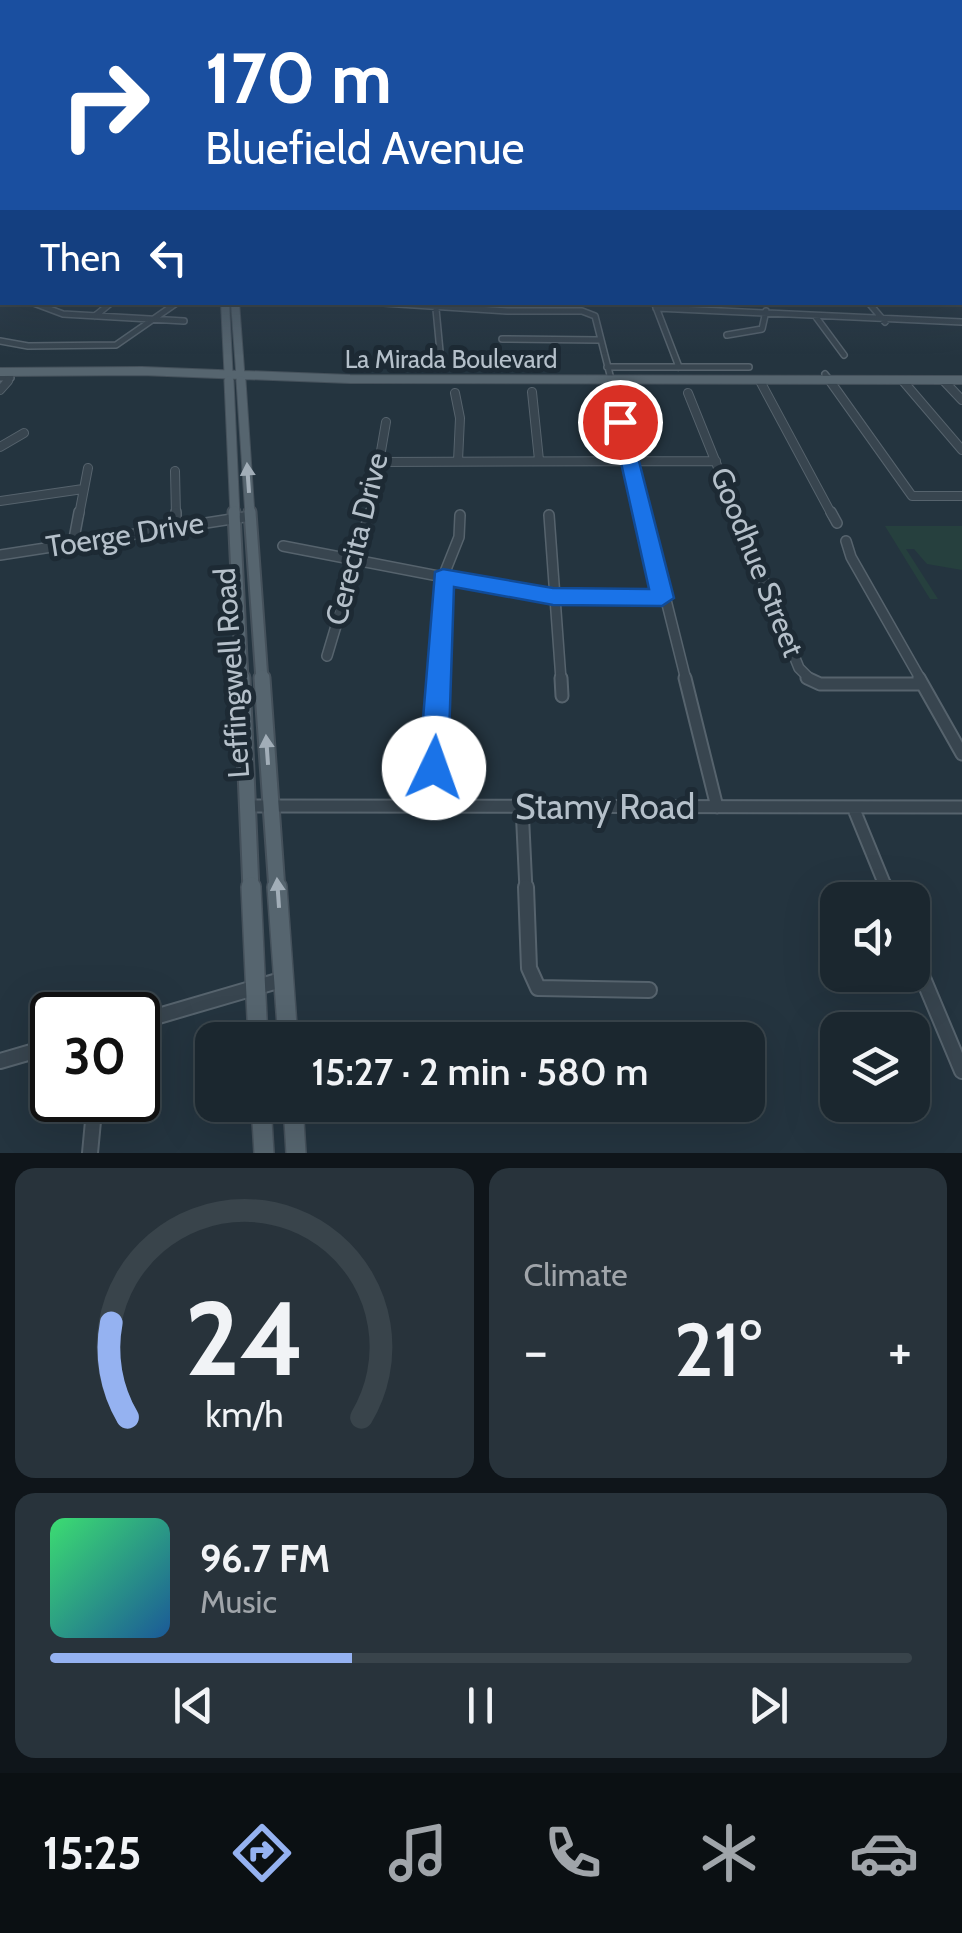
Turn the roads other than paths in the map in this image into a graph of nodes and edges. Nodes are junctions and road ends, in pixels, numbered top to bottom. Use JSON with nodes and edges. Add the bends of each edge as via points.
{"nodes":[{"id":1,"x":38,"y":305,"type":"edge"},
{"id":2,"x":108,"y":305,"type":"edge"},
{"id":3,"x":174,"y":305,"type":"edge"},
{"id":4,"x":225,"y":305,"type":"edge"},
{"id":5,"x":235,"y":305,"type":"edge"},
{"id":6,"x":397,"y":305,"type":"edge"},
{"id":7,"x":655,"y":305,"type":"edge"},
{"id":8,"x":716,"y":305,"type":"edge"},
{"id":9,"x":871,"y":305,"type":"edge"},
{"id":10,"x":436,"y":309,"type":"junction"},
{"id":11,"x":766,"y":312,"type":"junction"},
{"id":12,"x":95,"y":316,"type":"junction"},
{"id":13,"x":816,"y":316,"type":"junction"},
{"id":14,"x":151,"y":321,"type":"junction"},
{"id":15,"x":184,"y":322,"type":"dead end"},
{"id":16,"x":885,"y":322,"type":"junction"},
{"id":17,"x":962,"y":322,"type":"edge"},
{"id":18,"x":727,"y":335,"type":"dead end"},
{"id":19,"x":502,"y":339,"type":"dead end"},
{"id":20,"x":599,"y":340,"type":"junction"},
{"id":21,"x":0,"y":342,"type":"edge"},
{"id":22,"x":844,"y":355,"type":"dead end"},
{"id":23,"x":441,"y":362,"type":"dead end"},
{"id":24,"x":679,"y":367,"type":"junction"},
{"id":25,"x":749,"y":367,"type":"dead end"},
{"id":26,"x":228,"y":371,"type":"junction"},
{"id":27,"x":0,"y":372,"type":"edge"},
{"id":28,"x":240,"y":372,"type":"junction"},
{"id":29,"x":609,"y":373,"type":"junction"},
{"id":30,"x":827,"y":377,"type":"junction"},
{"id":31,"x":962,"y":377,"type":"edge"},
{"id":32,"x":760,"y":380,"type":"junction"},
{"id":33,"x":902,"y":380,"type":"junction"},
{"id":34,"x":943,"y":380,"type":"junction"},
{"id":35,"x":0,"y":390,"type":"edge"},
{"id":36,"x":532,"y":392,"type":"dead end"},
{"id":37,"x":688,"y":393,"type":"dead end"},
{"id":38,"x":455,"y":394,"type":"dead end"},
{"id":39,"x":962,"y":400,"type":"edge"},
{"id":40,"x":386,"y":422,"type":"dead end"},
{"id":41,"x":24,"y":432,"type":"dead end"},
{"id":42,"x":0,"y":447,"type":"edge"},
{"id":43,"x":962,"y":450,"type":"edge"},
{"id":44,"x":540,"y":460,"type":"junction"},
{"id":45,"x":458,"y":461,"type":"junction"},
{"id":46,"x":630,"y":461,"type":"junction"},
{"id":47,"x":716,"y":461,"type":"junction"},
{"id":48,"x":379,"y":462,"type":"junction"},
{"id":49,"x":88,"y":468,"type":"dead end"},
{"id":50,"x":175,"y":470,"type":"dead end"},
{"id":51,"x":83,"y":489,"type":"junction"},
{"id":52,"x":912,"y":496,"type":"joint"},
{"id":53,"x":962,"y":496,"type":"edge"},
{"id":54,"x":0,"y":501,"type":"edge"},
{"id":55,"x":460,"y":515,"type":"dead end"},
{"id":56,"x":549,"y":515,"type":"dead end"},
{"id":57,"x":243,"y":517,"type":"junction"},
{"id":58,"x":836,"y":523,"type":"dead end"},
{"id":59,"x":176,"y":528,"type":"junction"},
{"id":60,"x":846,"y":541,"type":"dead end"},
{"id":61,"x":73,"y":544,"type":"junction"},
{"id":62,"x":283,"y":546,"type":"dead end"},
{"id":63,"x":0,"y":556,"type":"edge"},
{"id":64,"x":354,"y":560,"type":"junction"},
{"id":65,"x":443,"y":577,"type":"junction"},
{"id":66,"x":553,"y":596,"type":"junction"},
{"id":67,"x":662,"y":598,"type":"junction"},
{"id":68,"x":327,"y":656,"type":"dead end"},
{"id":69,"x":922,"y":684,"type":"junction"},
{"id":70,"x":562,"y":696,"type":"dead end"},
{"id":71,"x":962,"y":754,"type":"edge"},
{"id":72,"x":248,"y":806,"type":"junction"},
{"id":73,"x":272,"y":806,"type":"junction"},
{"id":74,"x":432,"y":806,"type":"junction"},
{"id":75,"x":522,"y":806,"type":"junction"},
{"id":76,"x":717,"y":806,"type":"junction"},
{"id":77,"x":853,"y":807,"type":"junction"},
{"id":78,"x":962,"y":807,"type":"edge"},
{"id":79,"x":884,"y":882,"type":"edge"},
{"id":80,"x":284,"y":980,"type":"junction"},
{"id":81,"x":256,"y":988,"type":"junction"},
{"id":82,"x":648,"y":990,"type":"dead end"},
{"id":83,"x":929,"y":992,"type":"edge"},
{"id":84,"x":160,"y":1016,"type":"edge"},
{"id":85,"x":257,"y":1022,"type":"edge"},
{"id":86,"x":287,"y":1022,"type":"edge"},
{"id":87,"x":30,"y":1053,"type":"edge"},
{"id":88,"x":0,"y":1062,"type":"edge"},
{"id":89,"x":962,"y":1072,"type":"edge"},
{"id":90,"x":92,"y":1122,"type":"edge"},
{"id":91,"x":263,"y":1122,"type":"edge"},
{"id":92,"x":294,"y":1122,"type":"edge"},
{"id":93,"x":90,"y":1153,"type":"edge"},
{"id":94,"x":264,"y":1153,"type":"edge"},
{"id":95,"x":296,"y":1153,"type":"edge"}],
"edges":[{"from":1,"to":12,"type":"street"},
{"from":2,"to":12,"type":"street"},
{"from":3,"to":14,"type":"street"},
{"from":4,"to":26,"type":"main road","name":"Leffingwell Road"},
{"from":5,"to":28,"type":"main road","name":"Leffingwell Road"},
{"from":6,"to":10,"type":"street"},
{"from":7,"to":8,"type":"street"},
{"from":7,"to":24,"type":"street"},
{"from":8,"to":11,"type":"street"},
{"from":9,"to":16,"type":"street"},
{"from":10,"to":20,"type":"street","via":[[592,312]]},
{"from":10,"to":23,"type":"street"},
{"from":11,"to":13,"type":"street"},
{"from":11,"to":18,"type":"street","via":[[762,329]]},
{"from":12,"to":14,"type":"street"},
{"from":13,"to":16,"type":"street"},
{"from":13,"to":22,"type":"street"},
{"from":14,"to":15,"type":"street"},
{"from":14,"to":21,"type":"street","via":[[116,345]]},
{"from":16,"to":17,"type":"street"},
{"from":19,"to":20,"type":"street"},
{"from":20,"to":29,"type":"street"},
{"from":24,"to":25,"type":"street","name":"La Mirada Boulevard"},
{"from":24,"to":29,"type":"street","name":"La Mirada Boulevard"},
{"from":26,"to":27,"type":"main road","name":"La Mirada Boulevard"},
{"from":26,"to":28,"type":"main road","name":"La Mirada Boulevard"},
{"from":26,"to":57,"type":"main road","name":"Leffingwell Road"},
{"from":27,"to":35,"type":"street","via":[[12,378]]},
{"from":28,"to":29,"type":"main road","name":"La Mirada Boulevard"},
{"from":57,"to":28,"type":"main road","name":"Leffingwell Road","one_way":true},
{"from":29,"to":30,"type":"main road","name":"La Mirada Boulevard"},
{"from":29,"to":32,"type":"main road","name":"La Mirada Boulevard"},
{"from":29,"to":46,"type":"street"},
{"from":30,"to":31,"type":"main road","name":"La Mirada Boulevard"},
{"from":30,"to":32,"type":"main road","name":"La Mirada Boulevard"},
{"from":30,"to":33,"type":"main road","name":"La Mirada Boulevard"},
{"from":30,"to":52,"type":"street"},
{"from":31,"to":34,"type":"main road","name":"La Mirada Boulevard"},
{"from":32,"to":58,"type":"street"},
{"from":33,"to":34,"type":"main road","name":"La Mirada Boulevard"},
{"from":33,"to":43,"type":"street"},
{"from":34,"to":39,"type":"street"},
{"from":36,"to":44,"type":"street"},
{"from":37,"to":47,"type":"street","name":"Goodhue Street"},
{"from":38,"to":45,"type":"street"},
{"from":40,"to":48,"type":"street","name":"Cerecita Drive"},
{"from":41,"to":42,"type":"street"},
{"from":44,"to":45,"type":"street"},
{"from":44,"to":46,"type":"street"},
{"from":45,"to":48,"type":"street"},
{"from":46,"to":47,"type":"street"},
{"from":46,"to":67,"type":"street"},
{"from":47,"to":69,"type":"street","name":"Goodhue Street","via":[[808,679]]},
{"from":48,"to":64,"type":"street","name":"Cerecita Drive"},
{"from":49,"to":51,"type":"street"},
{"from":50,"to":59,"type":"street"},
{"from":51,"to":54,"type":"street"},
{"from":51,"to":61,"type":"street"},
{"from":52,"to":53,"type":"street"},
{"from":55,"to":65,"type":"street","via":[[460,537]]},
{"from":56,"to":66,"type":"street"},
{"from":57,"to":59,"type":"street","name":"Toerge Drive"},
{"from":57,"to":72,"type":"main road","name":"Leffingwell Road"},
{"from":73,"to":57,"type":"main road","name":"Leffingwell Road","one_way":true},
{"from":59,"to":61,"type":"street","name":"Toerge Drive"},
{"from":60,"to":69,"type":"street"},
{"from":61,"to":63,"type":"street","name":"Toerge Drive"},
{"from":62,"to":64,"type":"street"},
{"from":64,"to":65,"type":"street"},
{"from":64,"to":68,"type":"street","name":"Cerecita Drive"},
{"from":65,"to":66,"type":"street"},
{"from":65,"to":74,"type":"street"},
{"from":66,"to":67,"type":"street"},
{"from":66,"to":70,"type":"street"},
{"from":67,"to":76,"type":"street"},
{"from":69,"to":71,"type":"street"},
{"from":72,"to":73,"type":"street","name":"Stamy Road"},
{"from":72,"to":81,"type":"main road","name":"Leffingwell Road"},
{"from":73,"to":74,"type":"street","name":"Stamy Road"},
{"from":80,"to":73,"type":"main road","name":"Leffingwell Road","one_way":true},
{"from":74,"to":75,"type":"street","name":"Stamy Road"},
{"from":75,"to":76,"type":"street","name":"Stamy Road"},
{"from":75,"to":82,"type":"street","via":[[529,968],[538,988]]},
{"from":76,"to":77,"type":"street","name":"Stamy Road"},
{"from":77,"to":78,"type":"street","name":"Stamy Road"},
{"from":77,"to":79,"type":"street"},
{"from":80,"to":81,"type":"street"},
{"from":80,"to":86,"type":"main road","name":"Leffingwell Road"},
{"from":81,"to":84,"type":"street"},
{"from":81,"to":85,"type":"main road","name":"Leffingwell Road"},
{"from":83,"to":89,"type":"street"},
{"from":87,"to":88,"type":"street"},
{"from":90,"to":93,"type":"street"},
{"from":91,"to":94,"type":"main road"},
{"from":92,"to":95,"type":"main road"}]}
